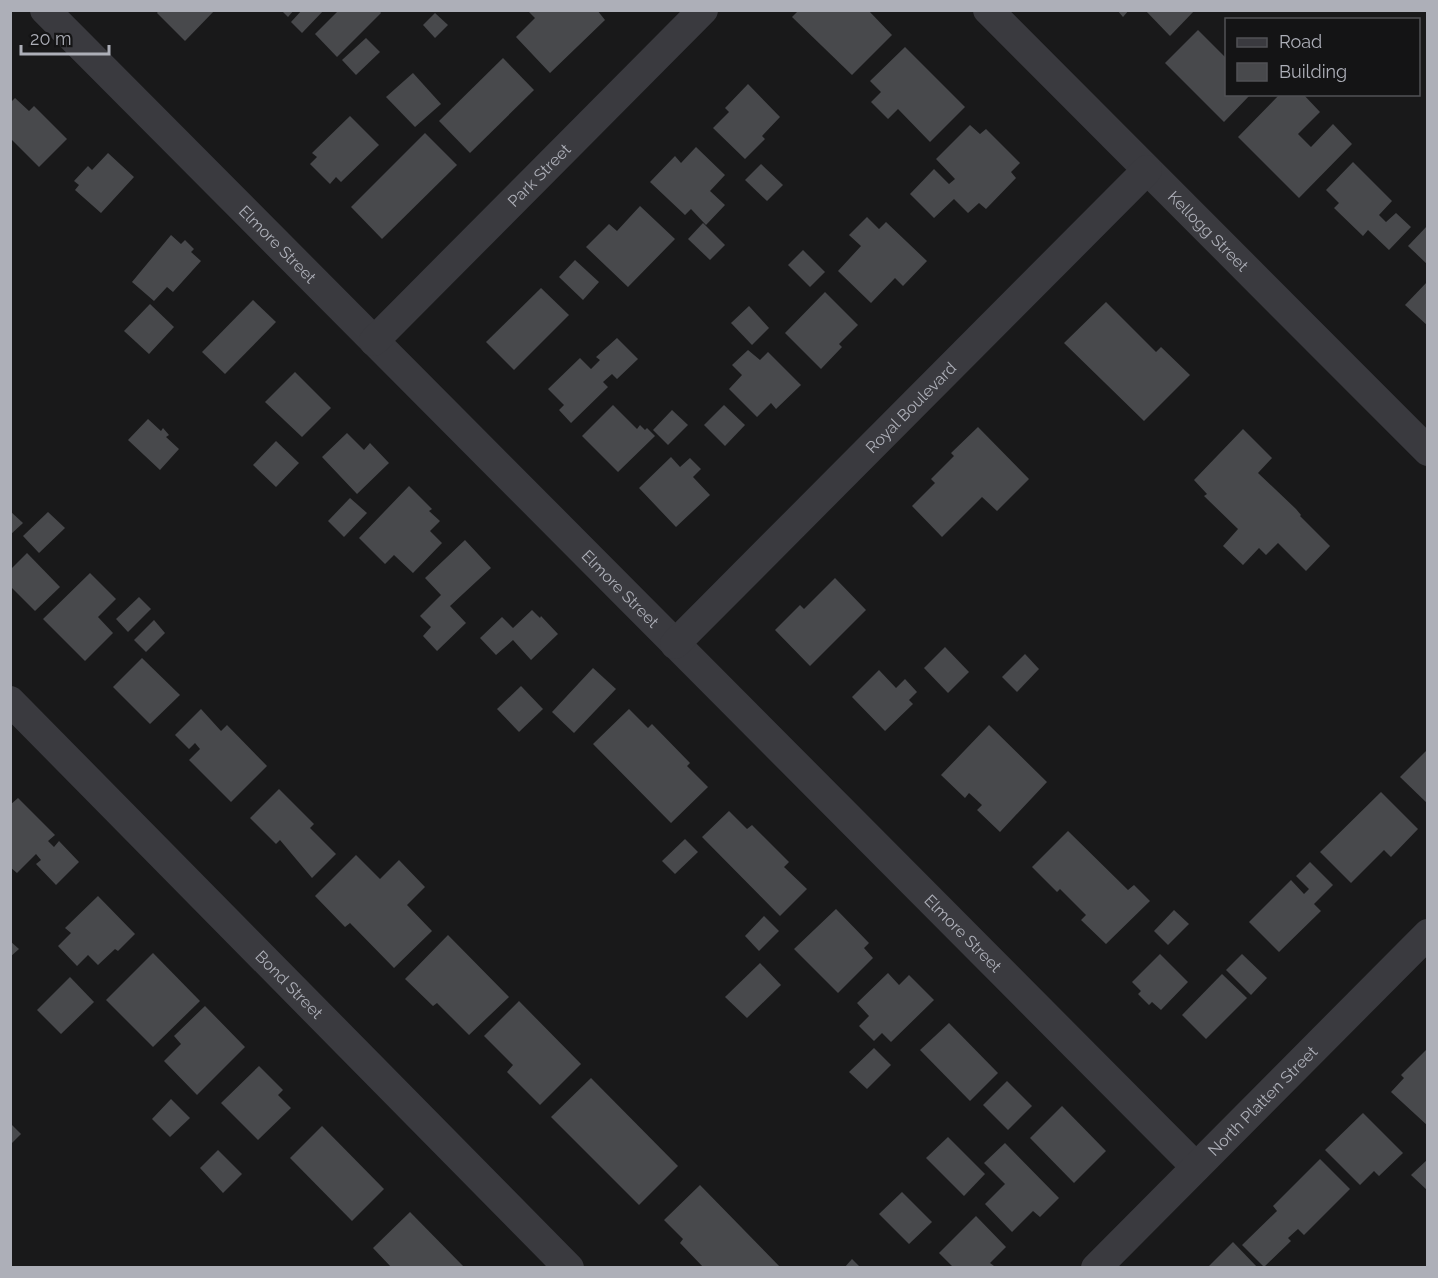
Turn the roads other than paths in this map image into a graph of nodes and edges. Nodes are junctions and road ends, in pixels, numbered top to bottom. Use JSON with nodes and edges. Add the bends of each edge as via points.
{"nodes":[{"id":1,"x":45,"y":10,"type":"edge"},
{"id":2,"x":703,"y":10,"type":"edge"},
{"id":3,"x":988,"y":10,"type":"edge"},
{"id":4,"x":1147,"y":170,"type":"junction"},
{"id":5,"x":374,"y":341,"type":"junction"},
{"id":6,"x":1428,"y":451,"type":"edge"},
{"id":7,"x":675,"y":644,"type":"junction"},
{"id":8,"x":10,"y":701,"type":"edge"},
{"id":9,"x":1428,"y":934,"type":"edge"},
{"id":10,"x":1196,"y":1167,"type":"junction"},
{"id":11,"x":569,"y":1268,"type":"edge"},
{"id":12,"x":1096,"y":1268,"type":"edge"}],
"edges":[{"from":1,"to":5,"type":"street","name":"Elmore Street"},
{"from":2,"to":5,"type":"street","name":"Park Street"},
{"from":3,"to":4,"type":"street","name":"Kellogg Street"},
{"from":4,"to":6,"type":"street","name":"Kellogg Street"},
{"from":4,"to":7,"type":"street","name":"Royal Boulevard"},
{"from":5,"to":7,"type":"street","name":"Elmore Street"},
{"from":7,"to":10,"type":"street","name":"Elmore Street"},
{"from":8,"to":11,"type":"street","name":"Bond Street"},
{"from":9,"to":10,"type":"street","name":"North Platten Street"},
{"from":10,"to":12,"type":"street","name":"North Platten Street"}]}
